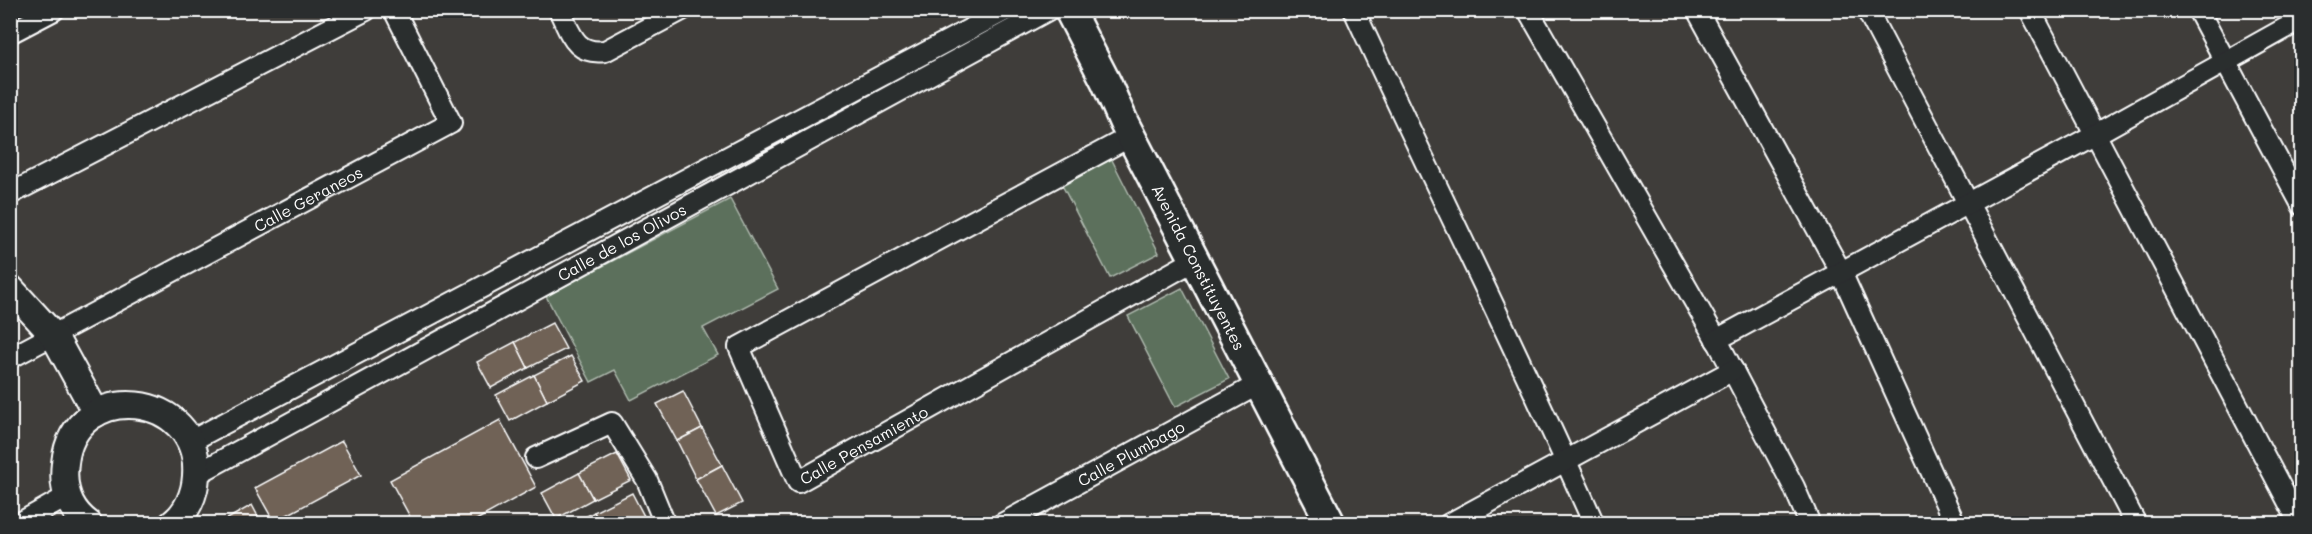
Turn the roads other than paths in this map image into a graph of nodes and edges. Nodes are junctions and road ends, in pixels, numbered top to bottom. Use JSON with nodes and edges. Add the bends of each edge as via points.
{"nodes":[{"id":1,"x":54,"y":10,"type":"edge"},
{"id":2,"x":366,"y":10,"type":"edge"},
{"id":3,"x":394,"y":10,"type":"edge"},
{"id":4,"x":558,"y":10,"type":"edge"},
{"id":5,"x":682,"y":10,"type":"edge"},
{"id":6,"x":1006,"y":10,"type":"edge"},
{"id":7,"x":1048,"y":10,"type":"edge"},
{"id":8,"x":1069,"y":10,"type":"edge"},
{"id":9,"x":1354,"y":10,"type":"edge"},
{"id":10,"x":1528,"y":10,"type":"edge"},
{"id":11,"x":1697,"y":10,"type":"edge"},
{"id":12,"x":1867,"y":10,"type":"edge"},
{"id":13,"x":2030,"y":10,"type":"edge"},
{"id":14,"x":2198,"y":10,"type":"edge"},
{"id":15,"x":2301,"y":19,"type":"edge"},
{"id":16,"x":10,"y":33,"type":"edge"},
{"id":17,"x":2226,"y":60,"type":"junction"},
{"id":18,"x":2096,"y":134,"type":"junction"},
{"id":19,"x":1131,"y":136,"type":"junction"},
{"id":20,"x":10,"y":194,"type":"edge"},
{"id":21,"x":1969,"y":203,"type":"junction"},
{"id":22,"x":2301,"y":206,"type":"edge"},
{"id":23,"x":1195,"y":260,"type":"junction"},
{"id":24,"x":1840,"y":272,"type":"junction"},
{"id":25,"x":10,"y":288,"type":"edge"},
{"id":26,"x":54,"y":336,"type":"junction"},
{"id":27,"x":1716,"y":340,"type":"junction"},
{"id":28,"x":10,"y":358,"type":"edge"},
{"id":29,"x":1732,"y":370,"type":"junction"},
{"id":30,"x":1259,"y":384,"type":"junction"},
{"id":31,"x":96,"y":413,"type":"junction"},
{"id":32,"x":189,"y":442,"type":"junction"},
{"id":33,"x":536,"y":458,"type":"dead end"},
{"id":34,"x":1567,"y":460,"type":"junction"},
{"id":35,"x":197,"y":474,"type":"junction"},
{"id":36,"x":68,"y":496,"type":"junction"},
{"id":37,"x":1327,"y":522,"type":"edge"},
{"id":38,"x":18,"y":524,"type":"edge"},
{"id":39,"x":89,"y":524,"type":"edge"},
{"id":40,"x":172,"y":524,"type":"edge"},
{"id":41,"x":665,"y":524,"type":"edge"},
{"id":42,"x":1002,"y":524,"type":"edge"},
{"id":43,"x":1449,"y":524,"type":"edge"},
{"id":44,"x":1594,"y":524,"type":"edge"},
{"id":45,"x":1810,"y":524,"type":"edge"},
{"id":46,"x":1954,"y":524,"type":"edge"},
{"id":47,"x":2136,"y":524,"type":"edge"},
{"id":48,"x":2300,"y":524,"type":"edge"}],
"edges":[{"from":1,"to":16,"type":"street"},
{"from":2,"to":20,"type":"street"},
{"from":3,"to":26,"type":"street","name":"Calle Geraneos","via":[[451,123]]},
{"from":4,"to":5,"type":"street","via":[[579,48],[592,53],[605,51]]},
{"from":6,"to":32,"type":"street","name":"Calle de los Olivos"},
{"from":7,"to":35,"type":"street","name":"Calle de los Olivos"},
{"from":8,"to":19,"type":"main road","name":"Avenida Constituyentes"},
{"from":9,"to":34,"type":"street"},
{"from":10,"to":27,"type":"street"},
{"from":11,"to":24,"type":"street"},
{"from":12,"to":21,"type":"street"},
{"from":13,"to":18,"type":"street"},
{"from":14,"to":17,"type":"street"},
{"from":15,"to":17,"type":"street"},
{"from":17,"to":18,"type":"street"},
{"from":17,"to":22,"type":"street"},
{"from":18,"to":21,"type":"street"},
{"from":18,"to":48,"type":"street"},
{"from":19,"to":23,"type":"main road","name":"Avenida Constituyentes"},
{"from":19,"to":23,"type":"street","name":"Calle Pensamiento","via":[[739,347],[798,482]]},
{"from":21,"to":24,"type":"street"},
{"from":21,"to":47,"type":"street"},
{"from":23,"to":30,"type":"main road","name":"Avenida Constituyentes"},
{"from":24,"to":27,"type":"street"},
{"from":24,"to":46,"type":"street"},
{"from":25,"to":26,"type":"street"},
{"from":26,"to":28,"type":"street"},
{"from":26,"to":31,"type":"street"},
{"from":27,"to":29,"type":"street"},
{"from":29,"to":34,"type":"street"},
{"from":29,"to":45,"type":"street"},
{"from":30,"to":37,"type":"main road","name":"Avenida Constituyentes"},
{"from":30,"to":42,"type":"street","name":"Calle Plumbago"},
{"from":31,"to":32,"type":"street","via":[[131,404],[151,407],[172,418]]},
{"from":31,"to":36,"type":"street","via":[[78,428],[67,448],[63,481]]},
{"from":32,"to":35,"type":"street","via":[[196,455]]},
{"from":33,"to":41,"type":"street","via":[[612,423],[646,480]]},
{"from":34,"to":43,"type":"street"},
{"from":34,"to":44,"type":"street"},
{"from":35,"to":40,"type":"street","via":[[190,503]]},
{"from":36,"to":38,"type":"street"},
{"from":36,"to":39,"type":"street"}]}
